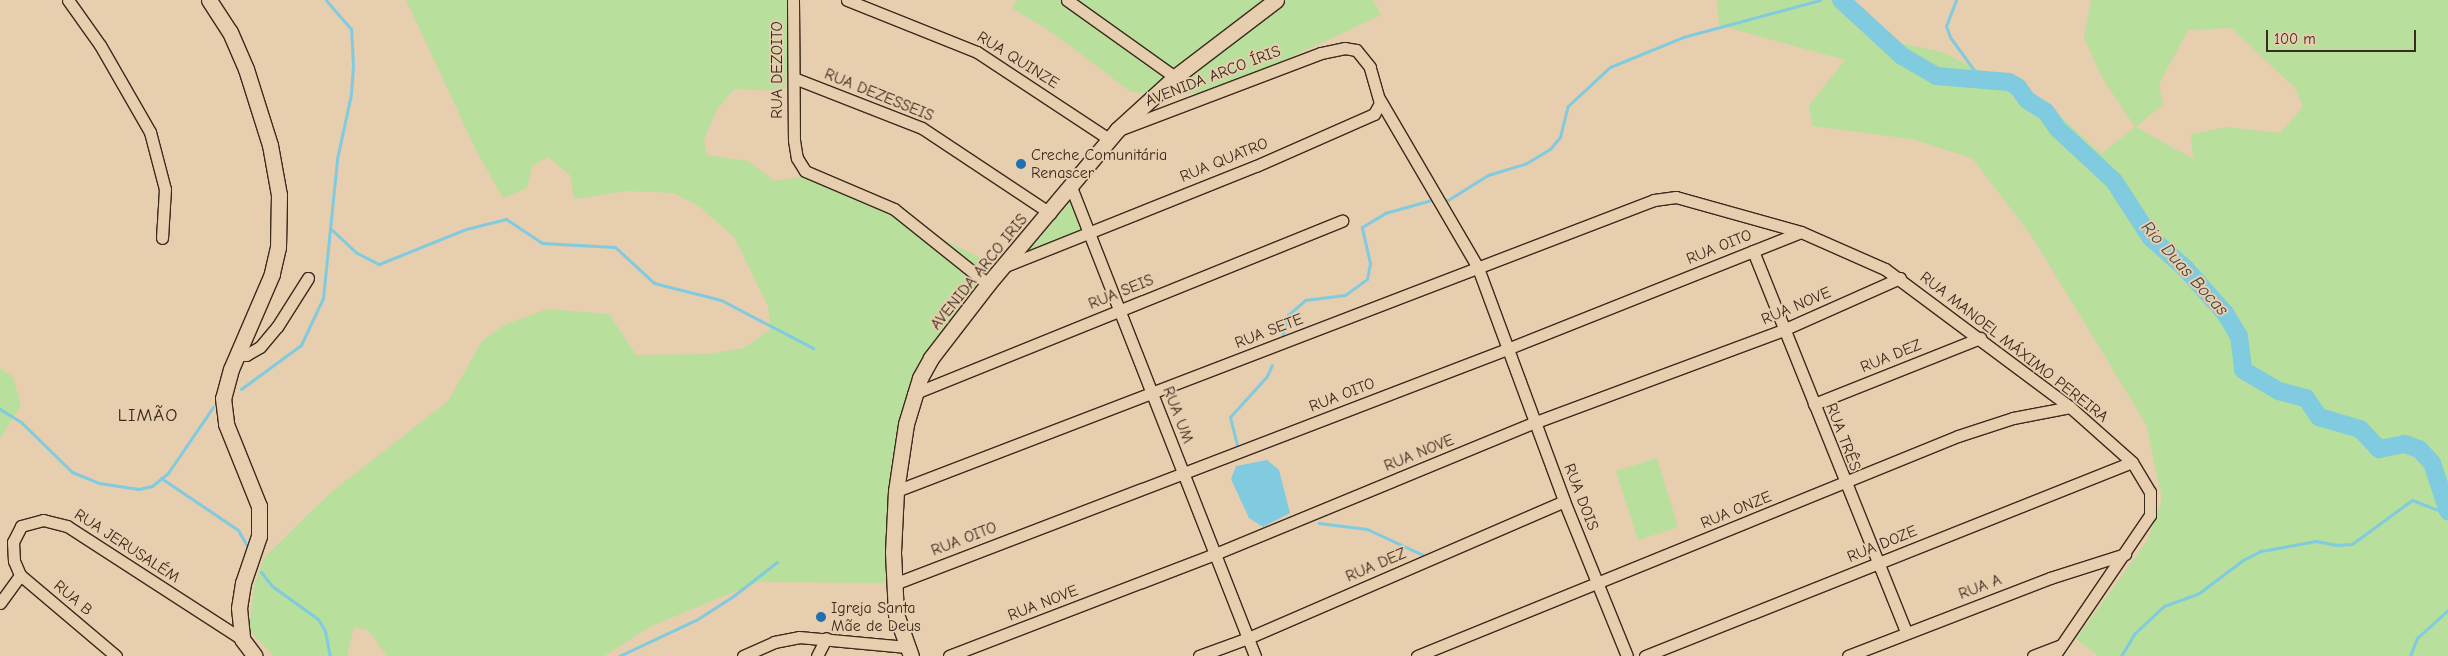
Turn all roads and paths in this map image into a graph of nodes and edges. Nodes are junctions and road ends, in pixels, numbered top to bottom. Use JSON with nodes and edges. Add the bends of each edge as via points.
{"nodes":[{"id":1,"x":68,"y":0,"type":"edge"},
{"id":2,"x":209,"y":0,"type":"edge"},
{"id":3,"x":792,"y":0,"type":"edge"},
{"id":4,"x":847,"y":0,"type":"edge"},
{"id":5,"x":1067,"y":0,"type":"edge"},
{"id":6,"x":1276,"y":0,"type":"edge"},
{"id":7,"x":1175,"y":76,"type":"junction"},
{"id":8,"x":794,"y":78,"type":"junction"},
{"id":9,"x":1380,"y":100,"type":"junction"},
{"id":10,"x":1113,"y":135,"type":"junction"},
{"id":11,"x":1071,"y":187,"type":"junction"},
{"id":12,"x":1654,"y":200,"type":"joint"},
{"id":13,"x":1050,"y":213,"type":"junction"},
{"id":14,"x":1342,"y":220,"type":"dead end"},
{"id":15,"x":1089,"y":232,"type":"junction"},
{"id":16,"x":1801,"y":232,"type":"junction"},
{"id":17,"x":162,"y":238,"type":"dead end"},
{"id":18,"x":1752,"y":251,"type":"junction"},
{"id":19,"x":1002,"y":267,"type":"junction"},
{"id":20,"x":1478,"y":268,"type":"junction"},
{"id":21,"x":308,"y":278,"type":"dead end"},
{"id":22,"x":1900,"y":278,"type":"junction"},
{"id":23,"x":988,"y":284,"type":"junction"},
{"id":24,"x":1120,"y":310,"type":"junction"},
{"id":25,"x":1783,"y":330,"type":"junction"},
{"id":26,"x":1980,"y":338,"type":"junction"},
{"id":27,"x":1507,"y":349,"type":"junction"},
{"id":28,"x":238,"y":355,"type":"junction"},
{"id":29,"x":1152,"y":393,"type":"junction"},
{"id":30,"x":913,"y":394,"type":"junction"},
{"id":31,"x":1814,"y":404,"type":"junction"},
{"id":32,"x":2070,"y":407,"type":"junction"},
{"id":33,"x":1536,"y":422,"type":"junction"},
{"id":34,"x":2132,"y":462,"type":"junction"},
{"id":35,"x":1184,"y":472,"type":"junction"},
{"id":36,"x":1844,"y":485,"type":"junction"},
{"id":37,"x":896,"y":491,"type":"junction"},
{"id":38,"x":1564,"y":501,"type":"junction"},
{"id":39,"x":1215,"y":554,"type":"junction"},
{"id":40,"x":2125,"y":554,"type":"junction"},
{"id":41,"x":14,"y":561,"type":"joint"},
{"id":42,"x":1878,"y":563,"type":"junction"},
{"id":43,"x":20,"y":575,"type":"junction"},
{"id":44,"x":1597,"y":583,"type":"junction"},
{"id":45,"x":894,"y":584,"type":"junction"},
{"id":46,"x":0,"y":603,"type":"edge"},
{"id":47,"x":1906,"y":632,"type":"junction"},
{"id":48,"x":826,"y":638,"type":"junction"},
{"id":49,"x":1248,"y":638,"type":"junction"},
{"id":50,"x":242,"y":639,"type":"junction"},
{"id":51,"x":2062,"y":645,"type":"junction"},
{"id":52,"x":909,"y":652,"type":"edge"},
{"id":53,"x":116,"y":656,"type":"edge"},
{"id":54,"x":255,"y":656,"type":"edge"},
{"id":55,"x":742,"y":656,"type":"edge"},
{"id":56,"x":817,"y":656,"type":"edge"},
{"id":57,"x":949,"y":656,"type":"edge"},
{"id":58,"x":1199,"y":656,"type":"edge"},
{"id":59,"x":1255,"y":656,"type":"edge"},
{"id":60,"x":1417,"y":656,"type":"edge"},
{"id":61,"x":1627,"y":656,"type":"edge"},
{"id":62,"x":1645,"y":656,"type":"edge"},
{"id":63,"x":1848,"y":656,"type":"edge"},
{"id":64,"x":2033,"y":656,"type":"edge"},
{"id":65,"x":2054,"y":656,"type":"edge"}],
"edges":[{"from":1,"to":17,"type":"street","via":[[100,45],[150,132],[165,189]]},
{"from":2,"to":28,"type":"street","via":[[230,32],[246,69],[270,145],[279,195],[280,220],[272,274]]},
{"from":3,"to":8,"type":"street","name":"RUA DEZOITO"},
{"from":4,"to":10,"type":"street","name":"RUA QUINZE","via":[[977,52]]},
{"from":5,"to":7,"type":"street"},
{"from":6,"to":7,"type":"street","name":"AVENIDA ARCO IRIS"},
{"from":7,"to":10,"type":"street","name":"AVENIDA ARCO IRIS"},
{"from":8,"to":13,"type":"street","name":"RUA DEZESSEIS","via":[[922,128]]},
{"from":8,"to":23,"type":"street","name":"RUA DEZOITO","via":[[794,140],[797,158],[805,171],[894,209]]},
{"from":9,"to":10,"type":"street","name":"AVENIDA ARCO ÍRIS","via":[[1370,67],[1356,50],[1345,48],[1321,53]]},
{"from":9,"to":15,"type":"street","name":"RUA QUATRO","via":[[1374,114]]},
{"from":9,"to":20,"type":"street","name":"RUA DOIS"},
{"from":10,"to":11,"type":"street","name":"AVENIDA ARCO IRIS"},
{"from":11,"to":13,"type":"street","name":"AVENIDA ARCO IRIS"},
{"from":11,"to":15,"type":"street","name":"RUA UM"},
{"from":12,"to":16,"type":"street","name":"RUA MANOEL MÁXIMO PEREIRA","via":[[1676,197]]},
{"from":12,"to":20,"type":"street","name":"RUA SETE"},
{"from":13,"to":19,"type":"street","name":"AVENIDA ARCO IRIS"},
{"from":14,"to":24,"type":"street","name":"RUA SEIS"},
{"from":15,"to":19,"type":"street","name":"RUA QUATRO"},
{"from":15,"to":24,"type":"street","name":"RUA UM"},
{"from":16,"to":18,"type":"street","name":"RUA OITO"},
{"from":16,"to":22,"type":"street","name":"RUA MANOEL MÁXIMO PEREIRA"},
{"from":18,"to":25,"type":"street","name":"RUA TRÊS"},
{"from":18,"to":27,"type":"street","name":"RUA OITO"},
{"from":19,"to":23,"type":"street","name":"AVENIDA ARCO IRIS"},
{"from":20,"to":27,"type":"street","name":"RUA DOIS"},
{"from":20,"to":29,"type":"street","name":"RUA SETE"},
{"from":21,"to":28,"type":"street","via":[[260,347],[246,355]]},
{"from":22,"to":25,"type":"street","name":"RUA NOVE"},
{"from":22,"to":26,"type":"street","name":"RUA MANOEL MÁXIMO PEREIRA"},
{"from":23,"to":30,"type":"street","name":"AVENIDA ARCO IRIS","via":[[931,358]]},
{"from":24,"to":29,"type":"street","name":"RUA UM"},
{"from":24,"to":30,"type":"street","name":"RUA SEIS"},
{"from":25,"to":31,"type":"street","name":"RUA TRÊS"},
{"from":25,"to":33,"type":"street","name":"RUA NOVE"},
{"from":26,"to":31,"type":"street","name":"RUA DEZ"},
{"from":26,"to":32,"type":"street","name":"RUA MANOEL MÁXIMO PEREIRA"},
{"from":27,"to":33,"type":"street","name":"RUA DOIS"},
{"from":27,"to":35,"type":"street","name":"RUA OITO"},
{"from":28,"to":50,"type":"street","via":[[225,384],[223,410],[257,498],[260,522],[256,548],[241,594]]},
{"from":29,"to":35,"type":"street","name":"RUA UM"},
{"from":29,"to":37,"type":"street","name":"RUA SETE"},
{"from":30,"to":37,"type":"street","name":"AVENIDA ARCO IRIS"},
{"from":31,"to":36,"type":"street","name":"RUA TRÊS"},
{"from":32,"to":34,"type":"street","name":"RUA MANOEL MÁXIMO PEREIRA"},
{"from":32,"to":36,"type":"street","name":"RUA ONZE","via":[[1985,426]]},
{"from":33,"to":38,"type":"street","name":"RUA DOIS"},
{"from":33,"to":39,"type":"street","name":"RUA NOVE"},
{"from":34,"to":40,"type":"street","name":"RUA MANOEL MÁXIMO PEREIRA","via":[[2148,484],[2152,507]]},
{"from":34,"to":42,"type":"street","name":"RUA DOZE"},
{"from":35,"to":39,"type":"street","name":"RUA UM"},
{"from":35,"to":45,"type":"street","name":"RUA OITO"},
{"from":36,"to":42,"type":"street","name":"RUA TRÊS"},
{"from":36,"to":44,"type":"street","name":"RUA ONZE"},
{"from":37,"to":45,"type":"street","name":"AVENIDA ARCO IRIS"},
{"from":38,"to":44,"type":"street","name":"RUA DOIS"},
{"from":38,"to":49,"type":"street","name":"RUA DEZ"},
{"from":39,"to":49,"type":"street","name":"RUA UM"},
{"from":39,"to":57,"type":"street","name":"RUA NOVE"},
{"from":40,"to":47,"type":"street","name":"RUA A","via":[[2050,578]]},
{"from":40,"to":51,"type":"street","name":"RUA MANOEL MÁXIMO PEREIRA"},
{"from":41,"to":43,"type":"street","name":"RUA B"},
{"from":41,"to":50,"type":"street","name":"RUA JERUSALÉM","via":[[13,542],[21,526],[29,521],[53,520]]},
{"from":42,"to":47,"type":"street","name":"RUA TRÊS"},
{"from":42,"to":62,"type":"street","name":"RUA DOZE"},
{"from":43,"to":46,"type":"street"},
{"from":43,"to":53,"type":"street","name":"RUA B"},
{"from":44,"to":60,"type":"street","name":"RUA ONZE"},
{"from":44,"to":61,"type":"street","name":"RUA DOIS"},
{"from":45,"to":52,"type":"street","name":"AVENIDA ARCO IRIS","via":[[896,614]]},
{"from":47,"to":63,"type":"street","name":"RUA A"},
{"from":48,"to":52,"type":"street"},
{"from":48,"to":55,"type":"street","via":[[785,638]]},
{"from":48,"to":56,"type":"street"},
{"from":49,"to":58,"type":"street","name":"RUA DEZ"},
{"from":49,"to":59,"type":"street","name":"RUA UM"},
{"from":50,"to":54,"type":"street"},
{"from":51,"to":64,"type":"street"},
{"from":51,"to":65,"type":"street","name":"RUA MANOEL MÁXIMO PEREIRA"}]}
